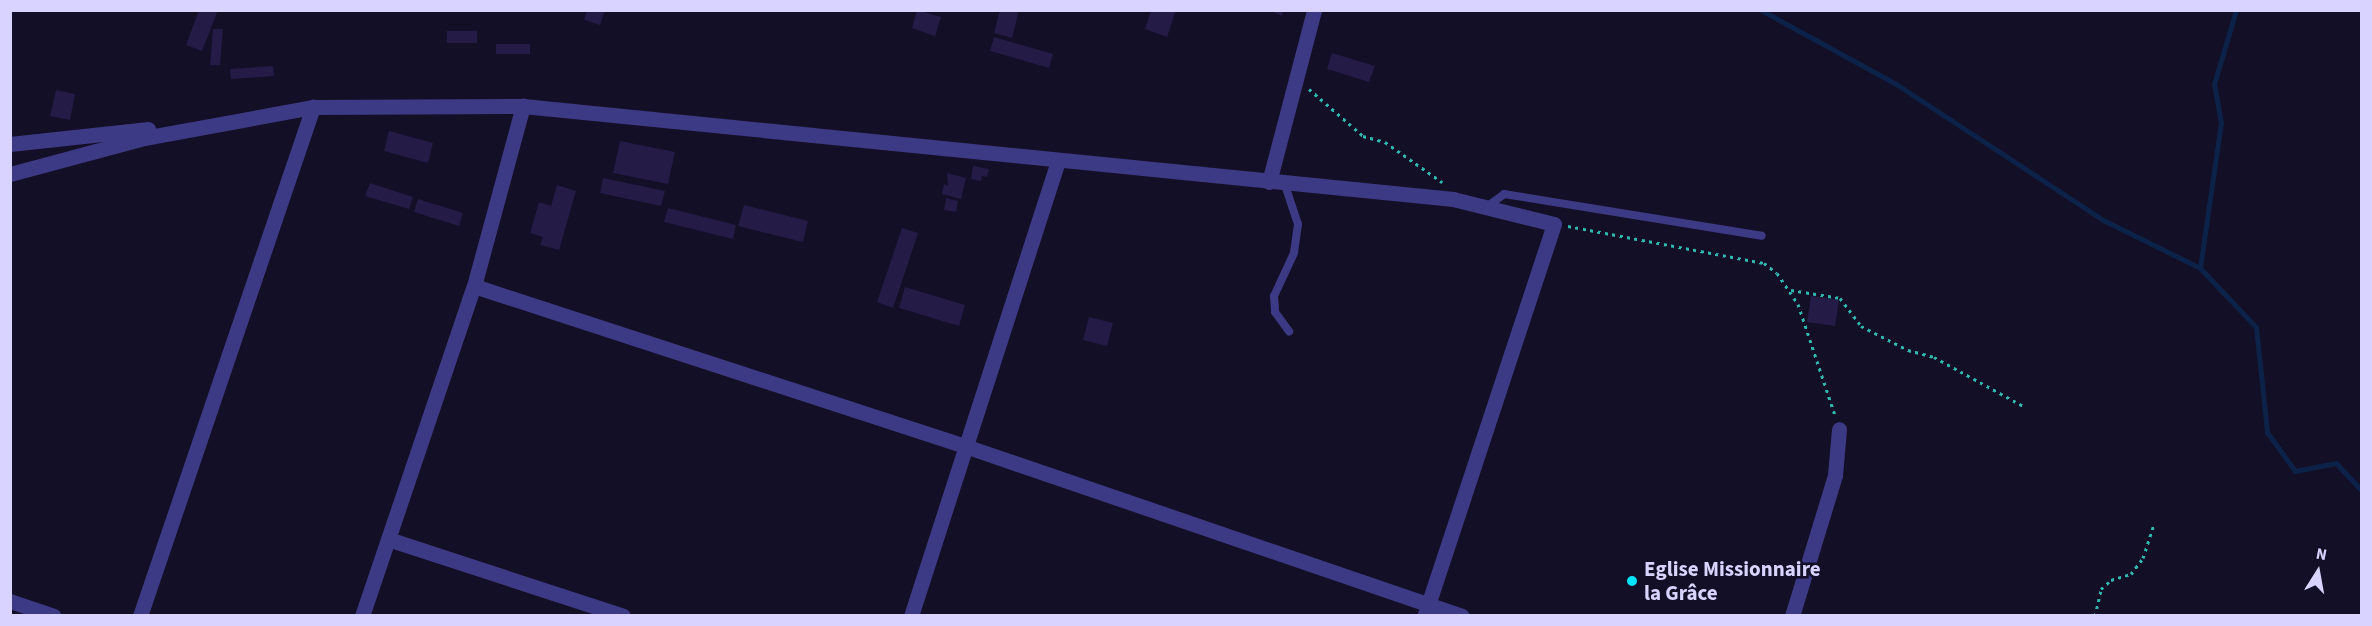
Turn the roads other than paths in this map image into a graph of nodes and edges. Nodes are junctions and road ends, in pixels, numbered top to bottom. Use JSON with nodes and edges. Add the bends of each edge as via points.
{"nodes":[{"id":1,"x":1314,"y":10,"type":"edge"},
{"id":2,"x":313,"y":106,"type":"junction"},
{"id":3,"x":523,"y":106,"type":"junction"},
{"id":4,"x":215,"y":122,"type":"junction"},
{"id":5,"x":10,"y":144,"type":"edge"},
{"id":6,"x":1058,"y":160,"type":"junction"},
{"id":7,"x":10,"y":174,"type":"edge"},
{"id":8,"x":1269,"y":182,"type":"junction"},
{"id":9,"x":1285,"y":185,"type":"junction"},
{"id":10,"x":1484,"y":209,"type":"junction"},
{"id":11,"x":1762,"y":236,"type":"dead end"},
{"id":12,"x":474,"y":286,"type":"junction"},
{"id":13,"x":1289,"y":331,"type":"dead end"},
{"id":14,"x":1839,"y":429,"type":"road end"},
{"id":15,"x":965,"y":446,"type":"junction"},
{"id":16,"x":388,"y":539,"type":"junction"},
{"id":17,"x":10,"y":601,"type":"edge"},
{"id":18,"x":1426,"y":610,"type":"edge"},
{"id":19,"x":54,"y":615,"type":"edge"},
{"id":20,"x":140,"y":615,"type":"edge"},
{"id":21,"x":362,"y":615,"type":"edge"},
{"id":22,"x":623,"y":615,"type":"edge"},
{"id":23,"x":911,"y":615,"type":"edge"},
{"id":24,"x":1462,"y":615,"type":"edge"},
{"id":25,"x":1792,"y":615,"type":"edge"}],
"edges":[{"from":1,"to":8,"type":"street"},
{"from":2,"to":3,"type":"street"},
{"from":2,"to":4,"type":"street"},
{"from":2,"to":20,"type":"street"},
{"from":3,"to":6,"type":"street"},
{"from":3,"to":12,"type":"street"},
{"from":4,"to":5,"type":"street"},
{"from":4,"to":7,"type":"street"},
{"from":6,"to":8,"type":"street"},
{"from":6,"to":15,"type":"street"},
{"from":8,"to":9,"type":"street"},
{"from":9,"to":10,"type":"street","via":[[1453,199]]},
{"from":9,"to":13,"type":"lane","via":[[1298,224],[1294,253],[1274,296],[1275,312]]},
{"from":10,"to":11,"type":"lane","via":[[1504,194]]},
{"from":10,"to":18,"type":"street","via":[[1554,224]]},
{"from":12,"to":15,"type":"street"},
{"from":12,"to":16,"type":"street"},
{"from":14,"to":25,"type":"street","via":[[1835,475]]},
{"from":15,"to":18,"type":"street"},
{"from":15,"to":23,"type":"street"},
{"from":16,"to":21,"type":"street"},
{"from":16,"to":22,"type":"street"},
{"from":17,"to":19,"type":"street"},
{"from":18,"to":24,"type":"street"}]}
